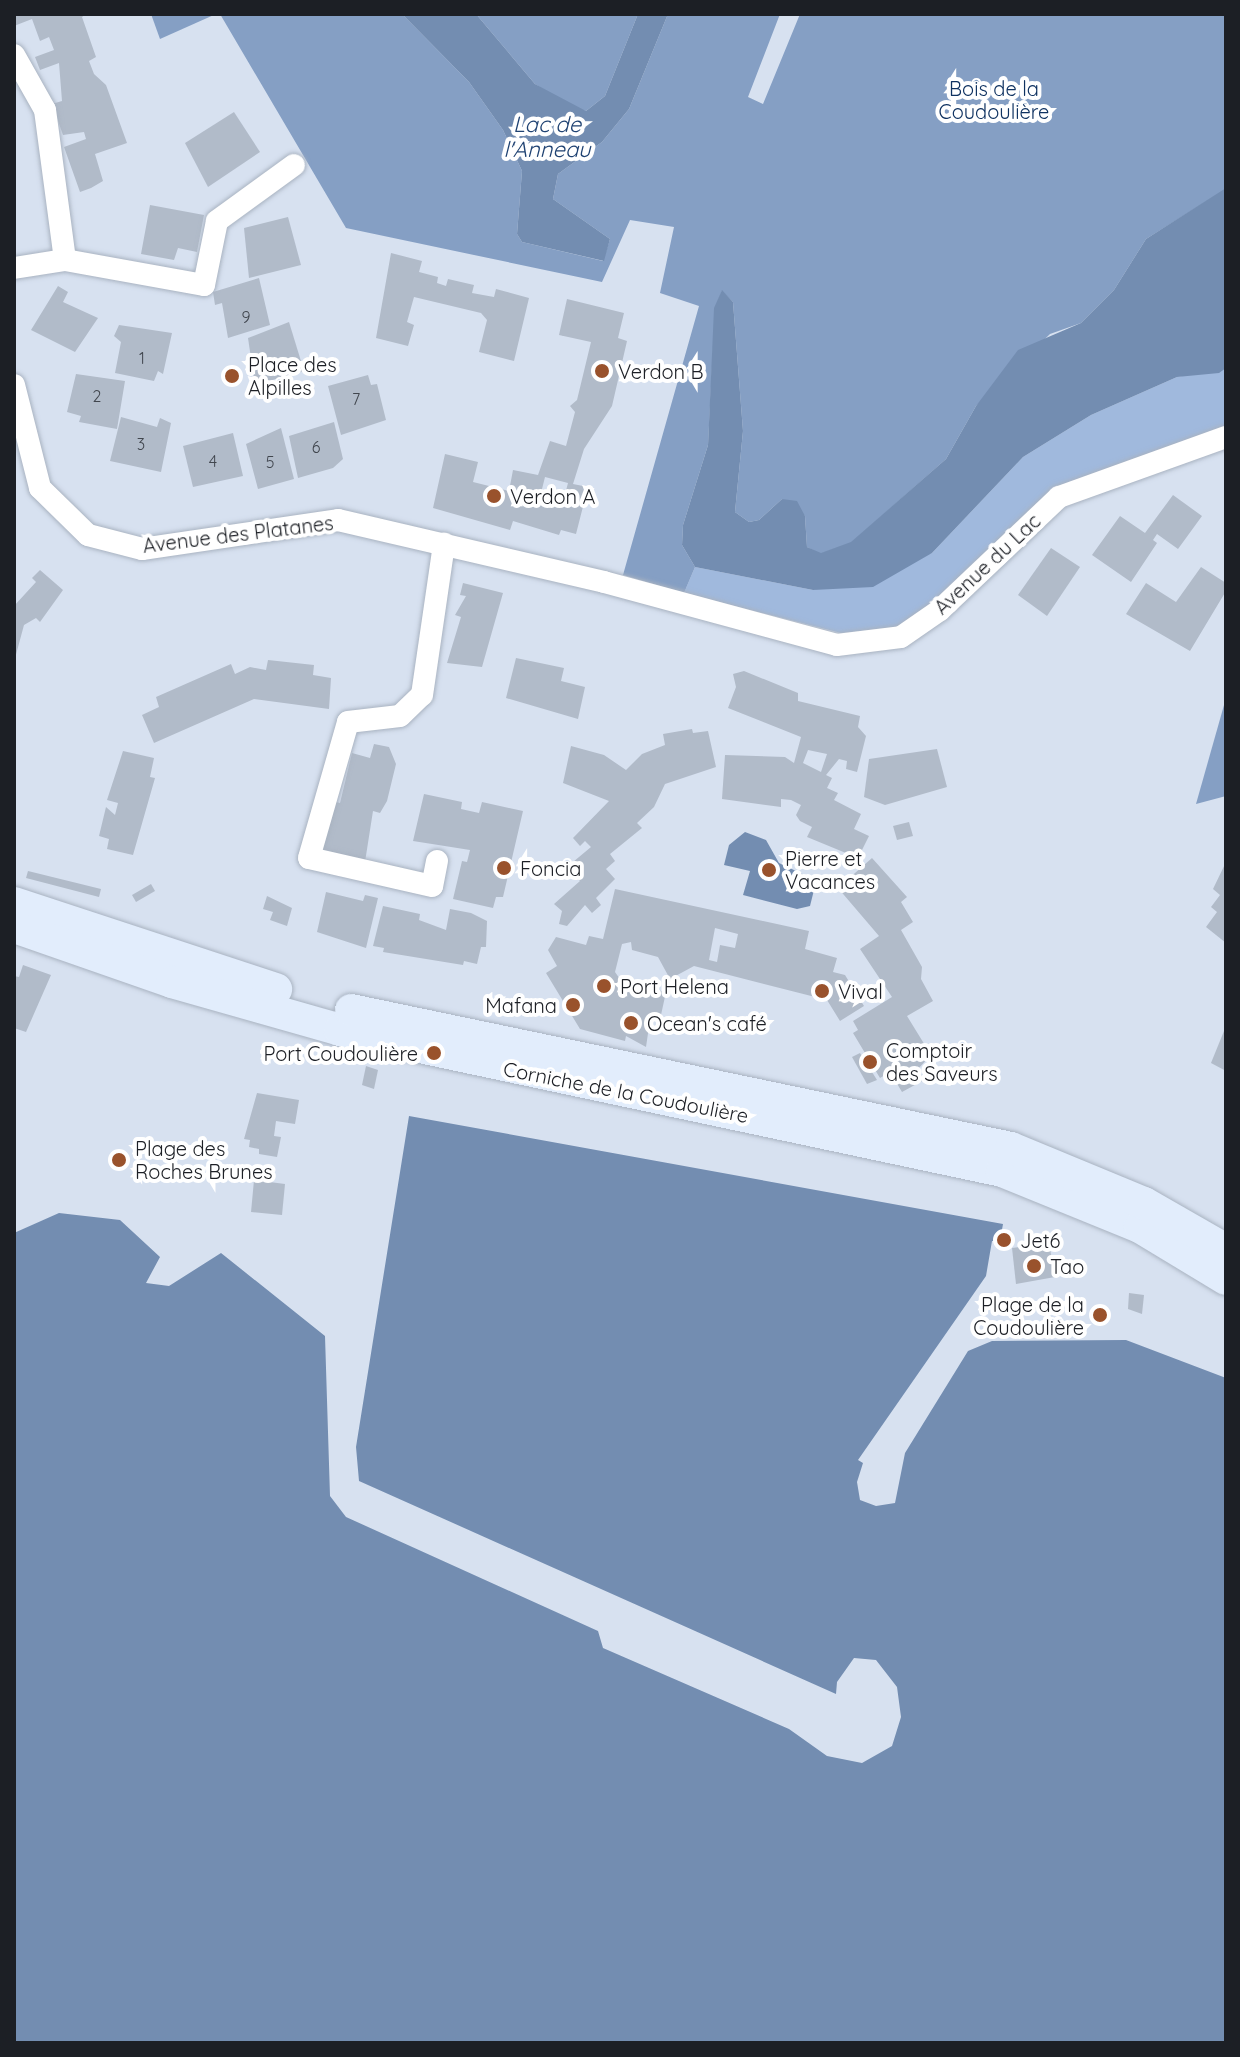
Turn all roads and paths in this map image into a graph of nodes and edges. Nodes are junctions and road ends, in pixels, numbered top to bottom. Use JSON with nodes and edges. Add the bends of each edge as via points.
{"nodes":[{"id":1,"x":14,"y":55,"type":"edge"},
{"id":2,"x":294,"y":165,"type":"dead end"},
{"id":3,"x":65,"y":260,"type":"junction"},
{"id":4,"x":14,"y":268,"type":"edge"},
{"id":5,"x":15,"y":391,"type":"edge"},
{"id":6,"x":1226,"y":437,"type":"edge"},
{"id":7,"x":444,"y":544,"type":"junction"},
{"id":8,"x":604,"y":582,"type":"joint"},
{"id":9,"x":437,"y":861,"type":"dead end"},
{"id":10,"x":14,"y":903,"type":"edge"},
{"id":11,"x":14,"y":927,"type":"edge"},
{"id":12,"x":1226,"y":1250,"type":"edge"},
{"id":13,"x":1226,"y":1279,"type":"edge"}],
"edges":[{"from":1,"to":3,"type":"street","via":[[45,110]]},
{"from":2,"to":3,"type":"street","via":[[217,221],[204,285]]},
{"from":3,"to":4,"type":"street"},
{"from":5,"to":7,"type":"street","name":"Avenue des Platanes","via":[[40,488],[88,535],[142,549],[338,520]]},
{"from":6,"to":8,"type":"street","name":"Avenue du Lac","via":[[1059,497],[940,610],[901,637],[837,645]]},
{"from":7,"to":8,"type":"street","name":"Avenue des Platanes"},
{"from":7,"to":9,"type":"street","via":[[422,695],[400,716],[348,722],[309,858],[432,886]]},
{"from":10,"to":12,"type":"main road","name":"Corniche de la Coudoulière","via":[[198,966],[366,1014],[1011,1148],[1132,1198]]},
{"from":11,"to":13,"type":"main road","name":"Corniche de la Coudoulière","via":[[172,982],[340,1030],[1002,1171],[1140,1227]]}]}
